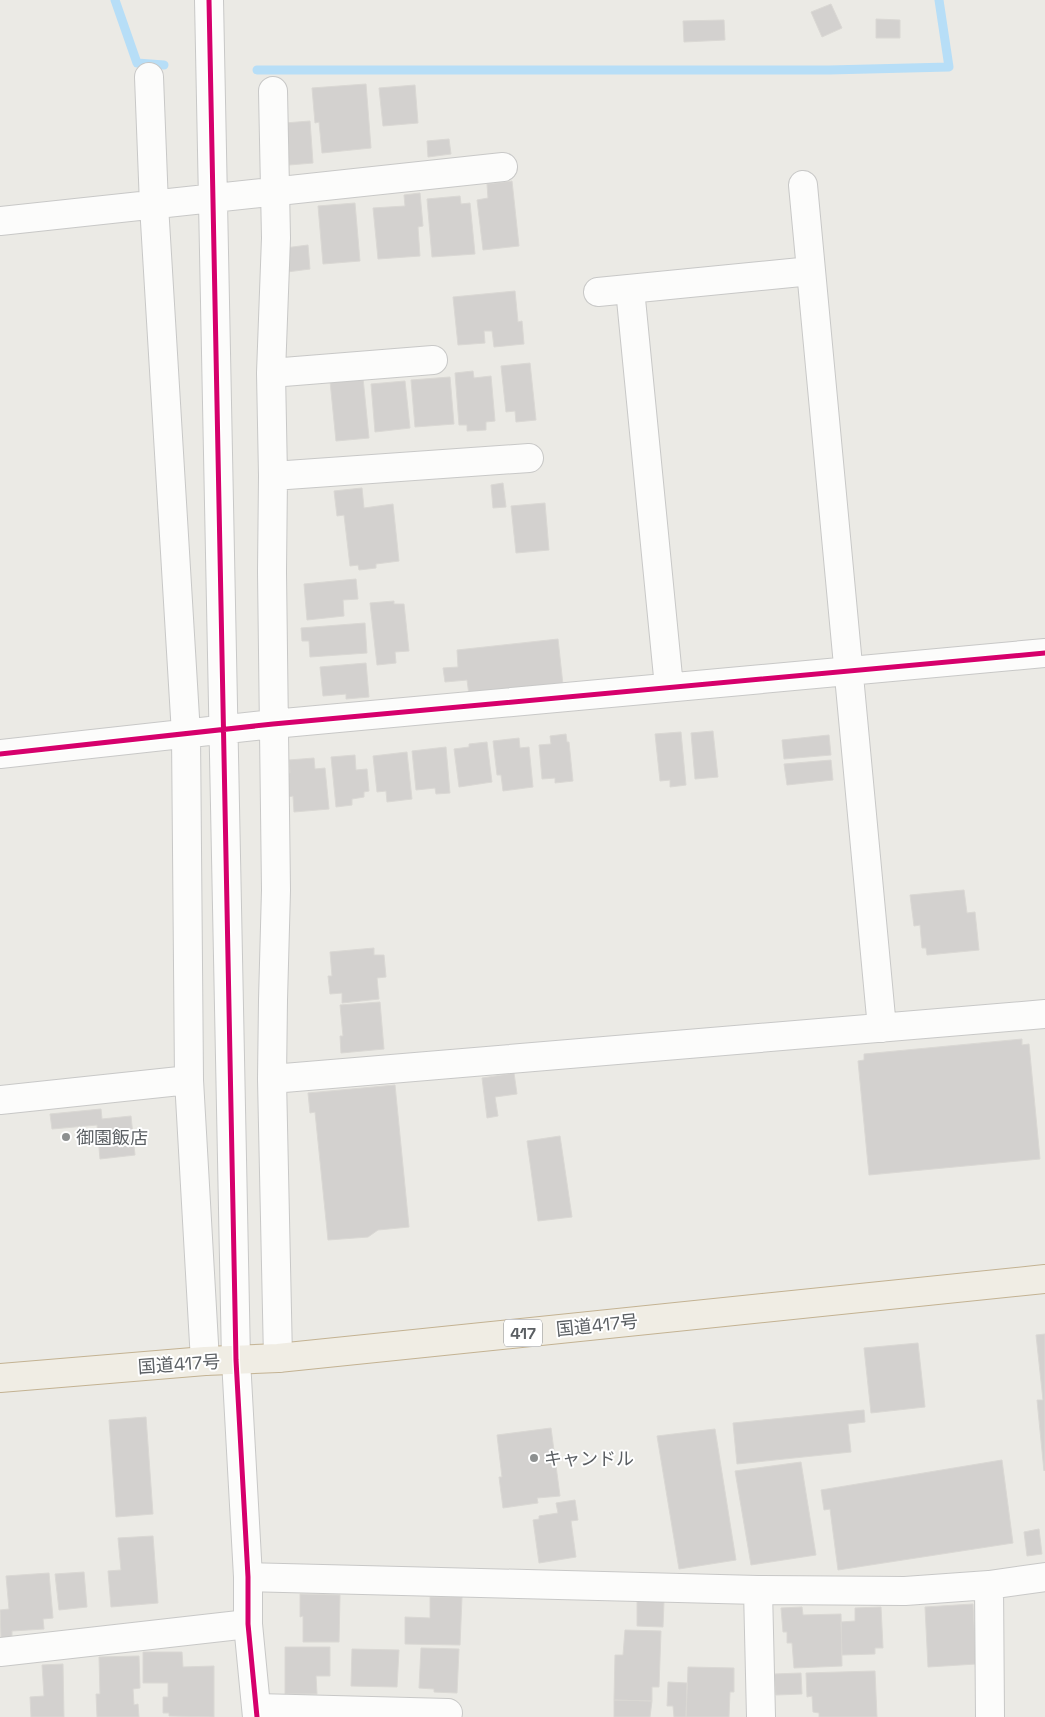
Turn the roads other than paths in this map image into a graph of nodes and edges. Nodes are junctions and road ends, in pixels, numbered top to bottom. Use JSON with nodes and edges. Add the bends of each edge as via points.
{"nodes":[{"id":1,"x":209,"y":0,"type":"edge"},
{"id":2,"x":149,"y":77,"type":"dead end"},
{"id":3,"x":272,"y":91,"type":"dead end"},
{"id":4,"x":503,"y":167,"type":"dead end"},
{"id":5,"x":803,"y":185,"type":"dead end"},
{"id":6,"x":275,"y":190,"type":"junction"},
{"id":7,"x":213,"y":198,"type":"junction"},
{"id":8,"x":154,"y":205,"type":"junction"},
{"id":9,"x":0,"y":221,"type":"edge"},
{"id":10,"x":811,"y":272,"type":"junction"},
{"id":11,"x":630,"y":289,"type":"junction"},
{"id":12,"x":598,"y":292,"type":"dead end"},
{"id":13,"x":433,"y":360,"type":"dead end"},
{"id":14,"x":271,"y":373,"type":"junction"},
{"id":15,"x":529,"y":458,"type":"dead end"},
{"id":16,"x":273,"y":476,"type":"junction"},
{"id":17,"x":1045,"y":654,"type":"edge"},
{"id":18,"x":848,"y":671,"type":"junction"},
{"id":19,"x":669,"y":688,"type":"junction"},
{"id":20,"x":272,"y":724,"type":"junction"},
{"id":21,"x":224,"y":730,"type":"junction"},
{"id":22,"x":186,"y":734,"type":"junction"},
{"id":23,"x":0,"y":754,"type":"edge"},
{"id":24,"x":1045,"y":1014,"type":"edge"},
{"id":25,"x":882,"y":1028,"type":"junction"},
{"id":26,"x":272,"y":1079,"type":"junction"},
{"id":27,"x":189,"y":1080,"type":"junction"},
{"id":28,"x":0,"y":1100,"type":"edge"},
{"id":29,"x":1045,"y":1279,"type":"edge"},
{"id":30,"x":278,"y":1358,"type":"junction"},
{"id":31,"x":236,"y":1360,"type":"junction"},
{"id":32,"x":205,"y":1361,"type":"junction"},
{"id":33,"x":0,"y":1378,"type":"edge"},
{"id":34,"x":248,"y":1577,"type":"junction"},
{"id":35,"x":1045,"y":1577,"type":"edge"},
{"id":36,"x":989,"y":1585,"type":"junction"},
{"id":37,"x":758,"y":1590,"type":"junction"},
{"id":38,"x":248,"y":1624,"type":"junction"},
{"id":39,"x":0,"y":1652,"type":"edge"},
{"id":40,"x":257,"y":1712,"type":"edge"},
{"id":41,"x":448,"y":1713,"type":"dead end"},
{"id":42,"x":762,"y":1717,"type":"edge"},
{"id":43,"x":990,"y":1717,"type":"edge"}],
"edges":[{"from":1,"to":7,"type":"street"},
{"from":2,"to":8,"type":"street"},
{"from":3,"to":6,"type":"street"},
{"from":4,"to":6,"type":"street"},
{"from":5,"to":10,"type":"street"},
{"from":6,"to":7,"type":"street"},
{"from":6,"to":14,"type":"street"},
{"from":7,"to":8,"type":"street"},
{"from":7,"to":21,"type":"street"},
{"from":8,"to":9,"type":"street"},
{"from":8,"to":22,"type":"street"},
{"from":10,"to":11,"type":"street"},
{"from":10,"to":18,"type":"street"},
{"from":11,"to":12,"type":"street"},
{"from":11,"to":19,"type":"street"},
{"from":13,"to":14,"type":"street"},
{"from":14,"to":16,"type":"street"},
{"from":15,"to":16,"type":"street"},
{"from":16,"to":20,"type":"street"},
{"from":17,"to":18,"type":"street"},
{"from":18,"to":19,"type":"street"},
{"from":18,"to":25,"type":"street"},
{"from":19,"to":20,"type":"street"},
{"from":20,"to":21,"type":"street"},
{"from":20,"to":26,"type":"street","via":[[276,890]]},
{"from":21,"to":22,"type":"street"},
{"from":21,"to":31,"type":"street"},
{"from":22,"to":23,"type":"street"},
{"from":22,"to":27,"type":"street"},
{"from":24,"to":25,"type":"street"},
{"from":25,"to":26,"type":"street"},
{"from":26,"to":30,"type":"street"},
{"from":27,"to":28,"type":"street"},
{"from":27,"to":32,"type":"street"},
{"from":29,"to":30,"type":"highway","name":"国道417号","number":"417"},
{"from":30,"to":31,"type":"highway","name":"国道417号","number":"417"},
{"from":31,"to":32,"type":"highway","name":"国道417号","number":"417"},
{"from":31,"to":34,"type":"street"},
{"from":32,"to":33,"type":"highway","name":"国道417号","number":"417"},
{"from":34,"to":37,"type":"street"},
{"from":34,"to":38,"type":"street"},
{"from":35,"to":36,"type":"street"},
{"from":36,"to":37,"type":"street","via":[[905,1591]]},
{"from":36,"to":43,"type":"street"},
{"from":37,"to":42,"type":"street"},
{"from":38,"to":39,"type":"street"},
{"from":38,"to":40,"type":"street"},
{"from":40,"to":41,"type":"street"}]}
